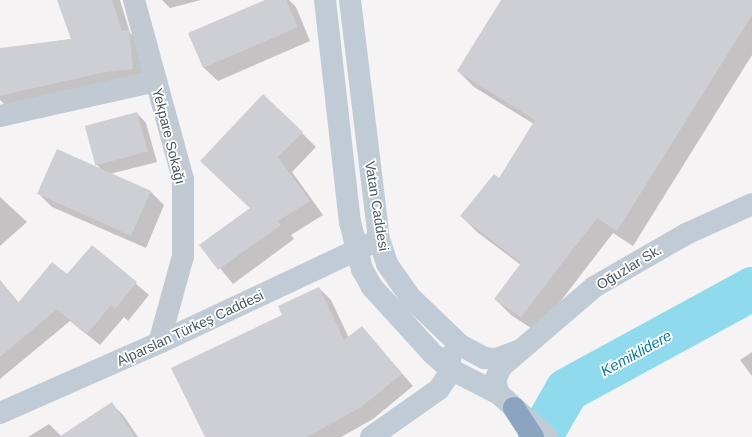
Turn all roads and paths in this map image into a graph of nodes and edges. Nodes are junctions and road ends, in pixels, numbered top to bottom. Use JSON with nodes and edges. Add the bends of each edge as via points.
{"nodes":[{"id":1,"x":134,"y":0,"type":"edge"},
{"id":2,"x":325,"y":0,"type":"edge"},
{"id":3,"x":350,"y":0,"type":"edge"},
{"id":4,"x":156,"y":81,"type":"junction"},
{"id":5,"x":0,"y":116,"type":"edge"},
{"id":6,"x":752,"y":204,"type":"edge"},
{"id":7,"x":379,"y":239,"type":"junction"},
{"id":8,"x":356,"y":250,"type":"junction"},
{"id":9,"x":441,"y":329,"type":"junction"},
{"id":10,"x":159,"y":343,"type":"junction"},
{"id":11,"x":518,"y":351,"type":"junction"},
{"id":12,"x":450,"y":369,"type":"junction"},
{"id":13,"x":438,"y":389,"type":"junction"},
{"id":14,"x":506,"y":401,"type":"junction"},
{"id":15,"x":0,"y":413,"type":"edge"},
{"id":16,"x":371,"y":437,"type":"edge"},
{"id":17,"x":533,"y":437,"type":"edge"},
{"id":18,"x":547,"y":437,"type":"edge"}],
"edges":[{"from":1,"to":4,"type":"street","name":"Yekpare Sokağı"},
{"from":2,"to":8,"type":"street"},
{"from":3,"to":7,"type":"street","name":"Vatan Caddesi"},
{"from":4,"to":5,"type":"street"},
{"from":4,"to":10,"type":"street","name":"Yekpare Sokağı","via":[[183,186],[183,256]]},
{"from":6,"to":11,"type":"street","name":"Oğuzlar Sk.","via":[[686,234],[614,274],[572,305]]},
{"from":7,"to":8,"type":"street","name":"Alparslan Türkeş Caddesi"},
{"from":7,"to":9,"type":"street","name":"Vatan Caddesi","via":[[387,264],[397,279],[410,297]]},
{"from":8,"to":10,"type":"street","name":"Alparslan Türkeş Caddesi"},
{"from":8,"to":12,"type":"street","via":[[372,287]]},
{"from":9,"to":11,"type":"street","name":"Vatan Caddesi","via":[[460,345],[484,358],[496,359]]},
{"from":9,"to":12,"type":"street","via":[[450,348]]},
{"from":10,"to":15,"type":"street","name":"Alparslan Türkeş Caddesi"},
{"from":11,"to":14,"type":"street","name":"Oğuzlar Sk.","via":[[497,372],[495,381]]},
{"from":12,"to":13,"type":"street"},
{"from":12,"to":14,"type":"street"},
{"from":13,"to":14,"type":"street","via":[[465,385]]},
{"from":13,"to":16,"type":"street"},
{"from":14,"to":17,"type":"highway"},
{"from":14,"to":18,"type":"street"}]}
